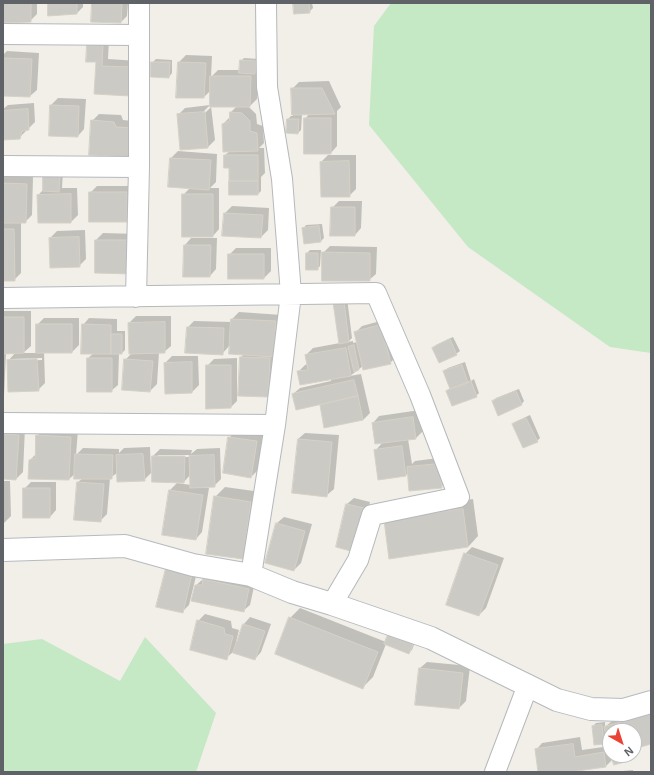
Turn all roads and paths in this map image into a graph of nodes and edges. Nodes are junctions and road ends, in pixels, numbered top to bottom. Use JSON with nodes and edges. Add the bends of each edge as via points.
{"nodes":[{"id":1,"x":139,"y":3,"type":"edge"},
{"id":2,"x":266,"y":3,"type":"edge"},
{"id":3,"x":3,"y":34,"type":"edge"},
{"id":4,"x":139,"y":35,"type":"junction"},
{"id":5,"x":3,"y":166,"type":"edge"},
{"id":6,"x":139,"y":168,"type":"junction"},
{"id":7,"x":291,"y":294,"type":"junction"},
{"id":8,"x":136,"y":297,"type":"junction"},
{"id":9,"x":3,"y":298,"type":"edge"},
{"id":10,"x":3,"y":423,"type":"edge"},
{"id":11,"x":275,"y":425,"type":"junction"},
{"id":12,"x":3,"y":550,"type":"edge"},
{"id":13,"x":251,"y":575,"type":"junction"},
{"id":14,"x":332,"y":604,"type":"junction"},
{"id":15,"x":528,"y":685,"type":"junction"},
{"id":16,"x":651,"y":702,"type":"edge"},
{"id":17,"x":496,"y":772,"type":"edge"}],
"edges":[{"from":1,"to":4,"type":"street"},
{"from":2,"to":7,"type":"street","via":[[267,87],[282,179]]},
{"from":3,"to":4,"type":"street"},
{"from":4,"to":6,"type":"street"},
{"from":5,"to":6,"type":"street"},
{"from":6,"to":8,"type":"street"},
{"from":7,"to":8,"type":"street"},
{"from":7,"to":11,"type":"street"},
{"from":7,"to":14,"type":"street","via":[[376,293],[420,395],[459,497],[372,515],[358,560]]},
{"from":8,"to":9,"type":"street"},
{"from":10,"to":11,"type":"street"},
{"from":11,"to":13,"type":"street"},
{"from":12,"to":13,"type":"street","via":[[125,546],[193,565]]},
{"from":13,"to":14,"type":"street","via":[[292,592]]},
{"from":14,"to":15,"type":"street","via":[[431,638]]},
{"from":15,"to":16,"type":"street","via":[[557,700],[591,709],[623,710]]},
{"from":15,"to":17,"type":"street"}]}
